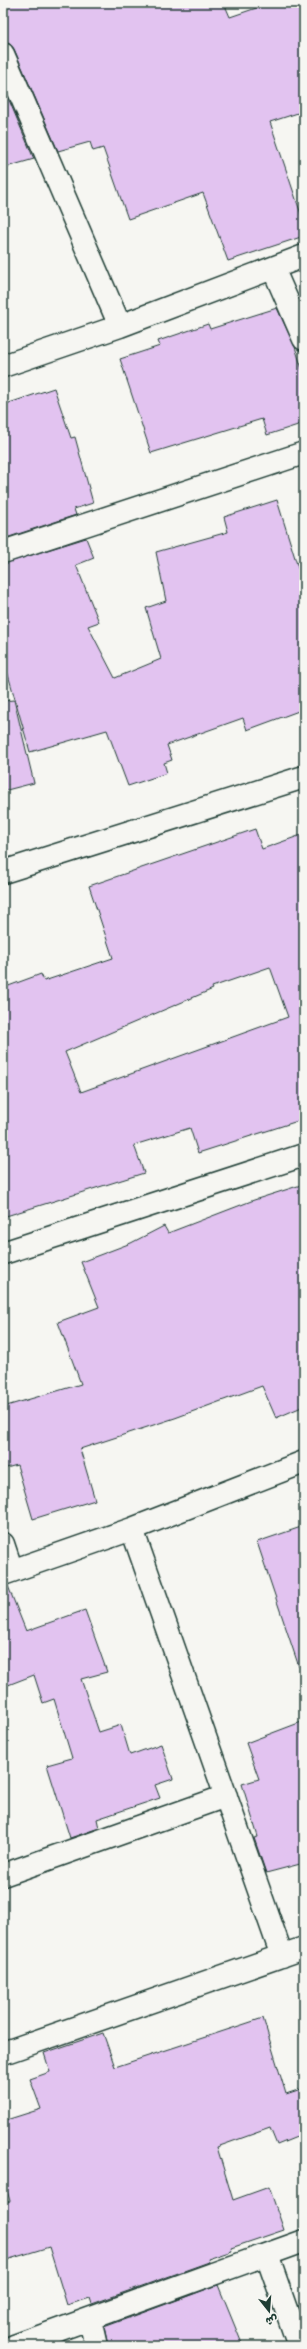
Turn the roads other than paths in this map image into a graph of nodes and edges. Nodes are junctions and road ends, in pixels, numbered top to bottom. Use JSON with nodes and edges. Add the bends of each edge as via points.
{"nodes":[{"id":1,"x":3,"y":54,"type":"edge"},
{"id":2,"x":304,"y":256,"type":"edge"},
{"id":3,"x":273,"y":268,"type":"junction"},
{"id":4,"x":120,"y":326,"type":"junction"},
{"id":5,"x":304,"y":339,"type":"edge"},
{"id":6,"x":3,"y":366,"type":"edge"},
{"id":7,"x":304,"y":453,"type":"edge"},
{"id":8,"x":3,"y":552,"type":"edge"},
{"id":9,"x":304,"y":777,"type":"edge"},
{"id":10,"x":3,"y":872,"type":"edge"},
{"id":11,"x":304,"y":1155,"type":"edge"},
{"id":12,"x":3,"y":1253,"type":"edge"},
{"id":13,"x":304,"y":1462,"type":"edge"},
{"id":14,"x":132,"y":1529,"type":"junction"},
{"id":15,"x":3,"y":1544,"type":"edge"},
{"id":16,"x":7,"y":1573,"type":"edge"},
{"id":17,"x":226,"y":1796,"type":"junction"},
{"id":18,"x":3,"y":1875,"type":"edge"},
{"id":19,"x":304,"y":1948,"type":"edge"},
{"id":20,"x":282,"y":1956,"type":"junction"},
{"id":21,"x":3,"y":2053,"type":"edge"},
{"id":22,"x":304,"y":2240,"type":"edge"},
{"id":23,"x":267,"y":2255,"type":"junction"},
{"id":24,"x":90,"y":2320,"type":"junction"},
{"id":25,"x":14,"y":2346,"type":"edge"},
{"id":26,"x":96,"y":2346,"type":"edge"},
{"id":27,"x":299,"y":2346,"type":"edge"}],
"edges":[{"from":1,"to":4,"type":"street"},
{"from":2,"to":3,"type":"street"},
{"from":3,"to":4,"type":"street"},
{"from":3,"to":5,"type":"street"},
{"from":4,"to":6,"type":"street"},
{"from":7,"to":8,"type":"street"},
{"from":9,"to":10,"type":"street"},
{"from":11,"to":12,"type":"street"},
{"from":13,"to":14,"type":"street"},
{"from":14,"to":16,"type":"street"},
{"from":14,"to":17,"type":"street"},
{"from":15,"to":16,"type":"street"},
{"from":17,"to":18,"type":"street"},
{"from":17,"to":20,"type":"street"},
{"from":19,"to":20,"type":"street"},
{"from":20,"to":21,"type":"street"},
{"from":22,"to":23,"type":"street"},
{"from":23,"to":24,"type":"street"},
{"from":23,"to":27,"type":"street"},
{"from":24,"to":25,"type":"street"},
{"from":24,"to":26,"type":"street"}]}
